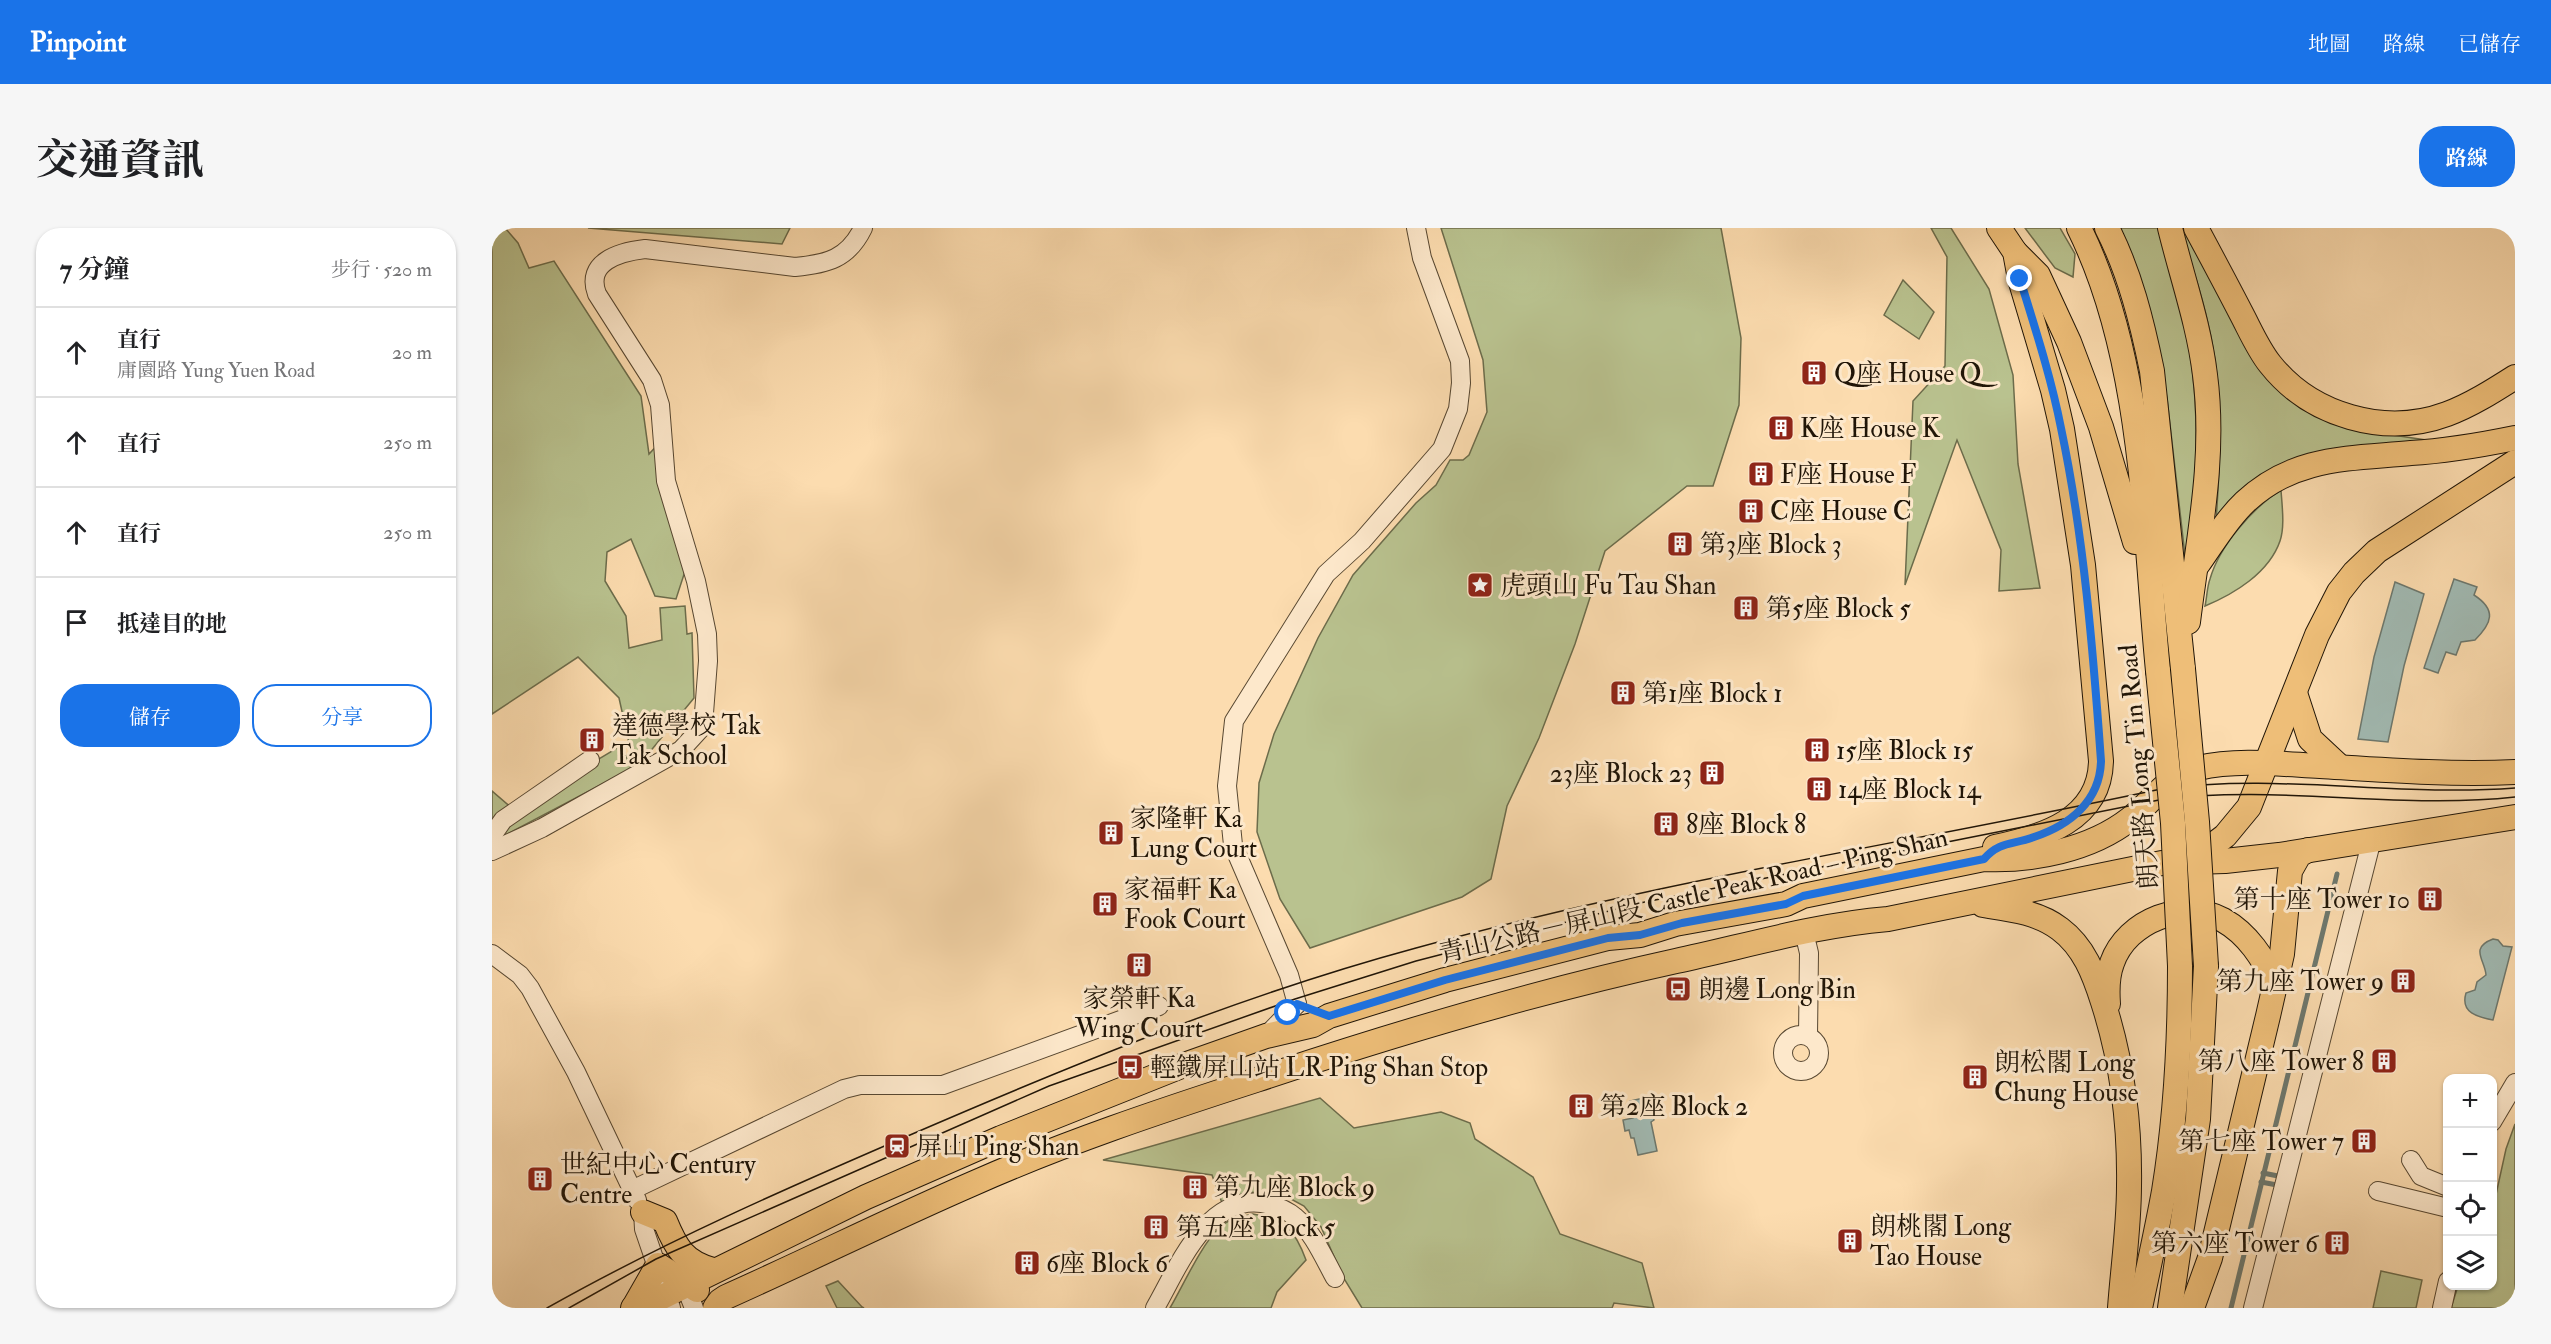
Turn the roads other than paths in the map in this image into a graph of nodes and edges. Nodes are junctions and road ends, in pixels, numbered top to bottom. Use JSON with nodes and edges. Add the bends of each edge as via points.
{"nodes":[{"id":1,"x":863,"y":228,"type":"edge"},
{"id":2,"x":1416,"y":228,"type":"edge"},
{"id":3,"x":1999,"y":228,"type":"edge"},
{"id":4,"x":2079,"y":228,"type":"edge"},
{"id":5,"x":2107,"y":228,"type":"edge"},
{"id":6,"x":2170,"y":228,"type":"edge"},
{"id":7,"x":2196,"y":228,"type":"edge"},
{"id":8,"x":2015,"y":252,"type":"junction"},
{"id":9,"x":2515,"y":377,"type":"edge"},
{"id":10,"x":2515,"y":438,"type":"edge"},
{"id":11,"x":2515,"y":462,"type":"edge"},
{"id":12,"x":2196,"y":568,"type":"junction"},
{"id":13,"x":2154,"y":626,"type":"junction"},
{"id":14,"x":2183,"y":664,"type":"junction"},
{"id":15,"x":2295,"y":693,"type":"junction"},
{"id":16,"x":590,"y":760,"type":"dead end"},
{"id":17,"x":2267,"y":764,"type":"junction"},
{"id":18,"x":2340,"y":767,"type":"junction"},
{"id":19,"x":2515,"y":772,"type":"edge"},
{"id":20,"x":2515,"y":817,"type":"edge"},
{"id":21,"x":492,"y":836,"type":"edge"},
{"id":22,"x":2372,"y":839,"type":"junction"},
{"id":23,"x":492,"y":850,"type":"edge"},
{"id":24,"x":2308,"y":850,"type":"junction"},
{"id":25,"x":1984,"y":859,"type":"junction"},
{"id":26,"x":2162,"y":863,"type":"junction"},
{"id":27,"x":1966,"y":903,"type":"junction"},
{"id":28,"x":1804,"y":932,"type":"junction"},
{"id":29,"x":492,"y":944,"type":"edge"},
{"id":30,"x":492,"y":955,"type":"edge"},
{"id":31,"x":2275,"y":983,"type":"junction"},
{"id":32,"x":1297,"y":1004,"type":"junction"},
{"id":33,"x":1159,"y":1006,"type":"dead end"},
{"id":34,"x":1329,"y":1016,"type":"junction"},
{"id":35,"x":2111,"y":1027,"type":"junction"},
{"id":36,"x":1266,"y":1036,"type":"junction"},
{"id":37,"x":1808,"y":1036,"type":"dead end"},
{"id":38,"x":2515,"y":1083,"type":"edge"},
{"id":39,"x":2497,"y":1115,"type":"edge"},
{"id":40,"x":2411,"y":1160,"type":"dead end"},
{"id":41,"x":2443,"y":1185,"type":"edge"},
{"id":42,"x":2378,"y":1191,"type":"dead end"},
{"id":43,"x":638,"y":1201,"type":"junction"},
{"id":44,"x":2443,"y":1207,"type":"edge"},
{"id":45,"x":658,"y":1264,"type":"junction"},
{"id":46,"x":713,"y":1270,"type":"junction"},
{"id":47,"x":1335,"y":1278,"type":"dead end"},
{"id":48,"x":2446,"y":1290,"type":"edge"},
{"id":49,"x":674,"y":1296,"type":"edge"},
{"id":50,"x":718,"y":1304,"type":"edge"},
{"id":51,"x":634,"y":1308,"type":"edge"},
{"id":52,"x":694,"y":1308,"type":"edge"},
{"id":53,"x":1155,"y":1308,"type":"edge"},
{"id":54,"x":2120,"y":1308,"type":"edge"},
{"id":55,"x":2140,"y":1308,"type":"edge"},
{"id":56,"x":2170,"y":1308,"type":"edge"},
{"id":57,"x":2192,"y":1308,"type":"edge"},
{"id":58,"x":2253,"y":1308,"type":"edge"},
{"id":59,"x":2442,"y":1308,"type":"edge"}],
"edges":[{"from":1,"to":23,"type":"street","via":[[852,248],[836,259],[816,265],[795,267],[645,249],[627,251],[598,267],[594,274],[597,294],[652,380],[660,405],[666,481],[696,582],[706,634],[703,726],[681,750],[542,828]]},
{"from":2,"to":32,"type":"street","via":[[1422,258],[1460,361],[1461,383],[1454,419],[1442,449],[1362,541],[1326,574],[1234,721],[1227,786],[1233,845],[1289,975]]},
{"from":3,"to":8,"type":"main road"},
{"from":4,"to":13,"type":"main road","name":"朗天路 Long Tin Road","via":[[2105,290],[2125,368]]},
{"from":5,"to":14,"type":"main road","name":"朗天路 Long Tin Road","via":[[2130,283],[2152,371]]},
{"from":6,"to":12,"type":"main road","via":[[2197,331],[2206,387],[2206,497]]},
{"from":7,"to":9,"type":"main road","via":[[2269,362],[2314,402],[2355,419],[2409,423],[2462,408]]},
{"from":8,"to":13,"type":"main road","via":[[2038,275],[2101,427],[2148,587]]},
{"from":8,"to":25,"type":"main road","via":[[2053,390],[2070,475],[2090,631],[2101,771],[2096,792],[2073,818],[2036,837],[1995,847]]},
{"from":10,"to":12,"type":"main road","via":[[2440,451],[2325,461],[2291,471],[2241,506]]},
{"from":11,"to":15,"type":"main road","via":[[2377,551],[2354,573],[2328,613]]},
{"from":12,"to":14,"type":"main road"},
{"from":13,"to":55,"type":"main road","name":"朗天路 Long Tin Road","bridge":true,"via":[[2173,823],[2180,1016],[2174,1119]]},
{"from":14,"to":56,"type":"main road","name":"朗天路 Long Tin Road","bridge":true,"via":[[2206,966],[2205,1019],[2198,1119]]},
{"from":15,"to":17,"type":"main road"},
{"from":15,"to":18,"type":"main road","via":[[2310,739]]},
{"from":16,"to":21,"type":"street","via":[[503,820]]},
{"from":17,"to":18,"type":"main road","name":"青山公路－屏山段 Castle Peak Road – Ping Shan"},
{"from":17,"to":25,"type":"main road","name":"青山公路－屏山段 Castle Peak Road – Ping Shan","via":[[2196,768],[2178,776],[2131,818],[2094,840],[2008,860]]},
{"from":17,"to":26,"type":"main road","via":[[2248,807],[2225,836],[2209,848]]},
{"from":18,"to":19,"type":"main road","name":"青山公路－屏山段 Castle Peak Road – Ping Shan"},
{"from":20,"to":22,"type":"main road"},
{"from":22,"to":24,"type":"main road"},
{"from":22,"to":58,"type":"street"},
{"from":24,"to":26,"type":"main road","via":[[2225,861]]},
{"from":24,"to":31,"type":"main road","via":[[2299,855],[2290,871],[2282,954]]},
{"from":25,"to":34,"type":"main road","name":"青山公路－屏山段 Castle Peak Road – Ping Shan","via":[[1803,896],[1777,906],[1675,924],[1640,935],[1608,938],[1445,980]]},
{"from":26,"to":27,"type":"main road"},
{"from":27,"to":28,"type":"main road"},
{"from":27,"to":35,"type":"main road","via":[[2026,913],[2052,923],[2070,937],[2086,958]]},
{"from":28,"to":37,"type":"street","via":[[1809,953]]},
{"from":28,"to":50,"type":"main road","via":[[1598,978],[1456,1017],[1164,1110],[970,1184],[869,1228]]},
{"from":29,"to":30,"type":"street"},
{"from":30,"to":43,"type":"street","via":[[520,975],[530,988],[576,1072]]},
{"from":31,"to":35,"type":"main road","via":[[2253,945],[2223,920],[2207,914],[2174,913],[2143,925],[2117,952],[2108,986]]},
{"from":31,"to":57,"type":"main road","via":[[2232,1173],[2210,1258]]},
{"from":32,"to":34,"type":"street"},
{"from":32,"to":36,"type":"street"},
{"from":33,"to":43,"type":"street","via":[[943,1085],[860,1085],[844,1089]]},
{"from":34,"to":36,"type":"main road","name":"青山公路－屏山段 Castle Peak Road – Ping Shan","via":[[1313,1025]]},
{"from":35,"to":54,"type":"main road","via":[[2129,1149]]},
{"from":36,"to":46,"type":"main road","name":"青山公路－屏山段 Castle Peak Road – Ping Shan","via":[[1093,1100],[991,1143]]},
{"from":38,"to":39,"type":"street"},
{"from":40,"to":41,"type":"street","via":[[2421,1176]]},
{"from":42,"to":44,"type":"street"},
{"from":43,"to":45,"type":"street"},
{"from":43,"to":46,"type":"main road","via":[[665,1221],[683,1255],[692,1263]]},
{"from":43,"to":49,"type":"street","via":[[655,1224]]},
{"from":45,"to":49,"type":"main road"},
{"from":45,"to":51,"type":"main road"},
{"from":46,"to":49,"type":"main road","name":"青山公路－屏山段 Castle Peak Road – Ping Shan"},
{"from":47,"to":53,"type":"street","via":[[1310,1234],[1295,1217],[1275,1205],[1252,1202],[1230,1207],[1210,1219]]},
{"from":48,"to":59,"type":"street"},
{"from":49,"to":50,"type":"main road"},
{"from":49,"to":51,"type":"main road","name":"青山公路－屏山段 Castle Peak Road – Ping Shan"},
{"from":49,"to":52,"type":"street"}]}
